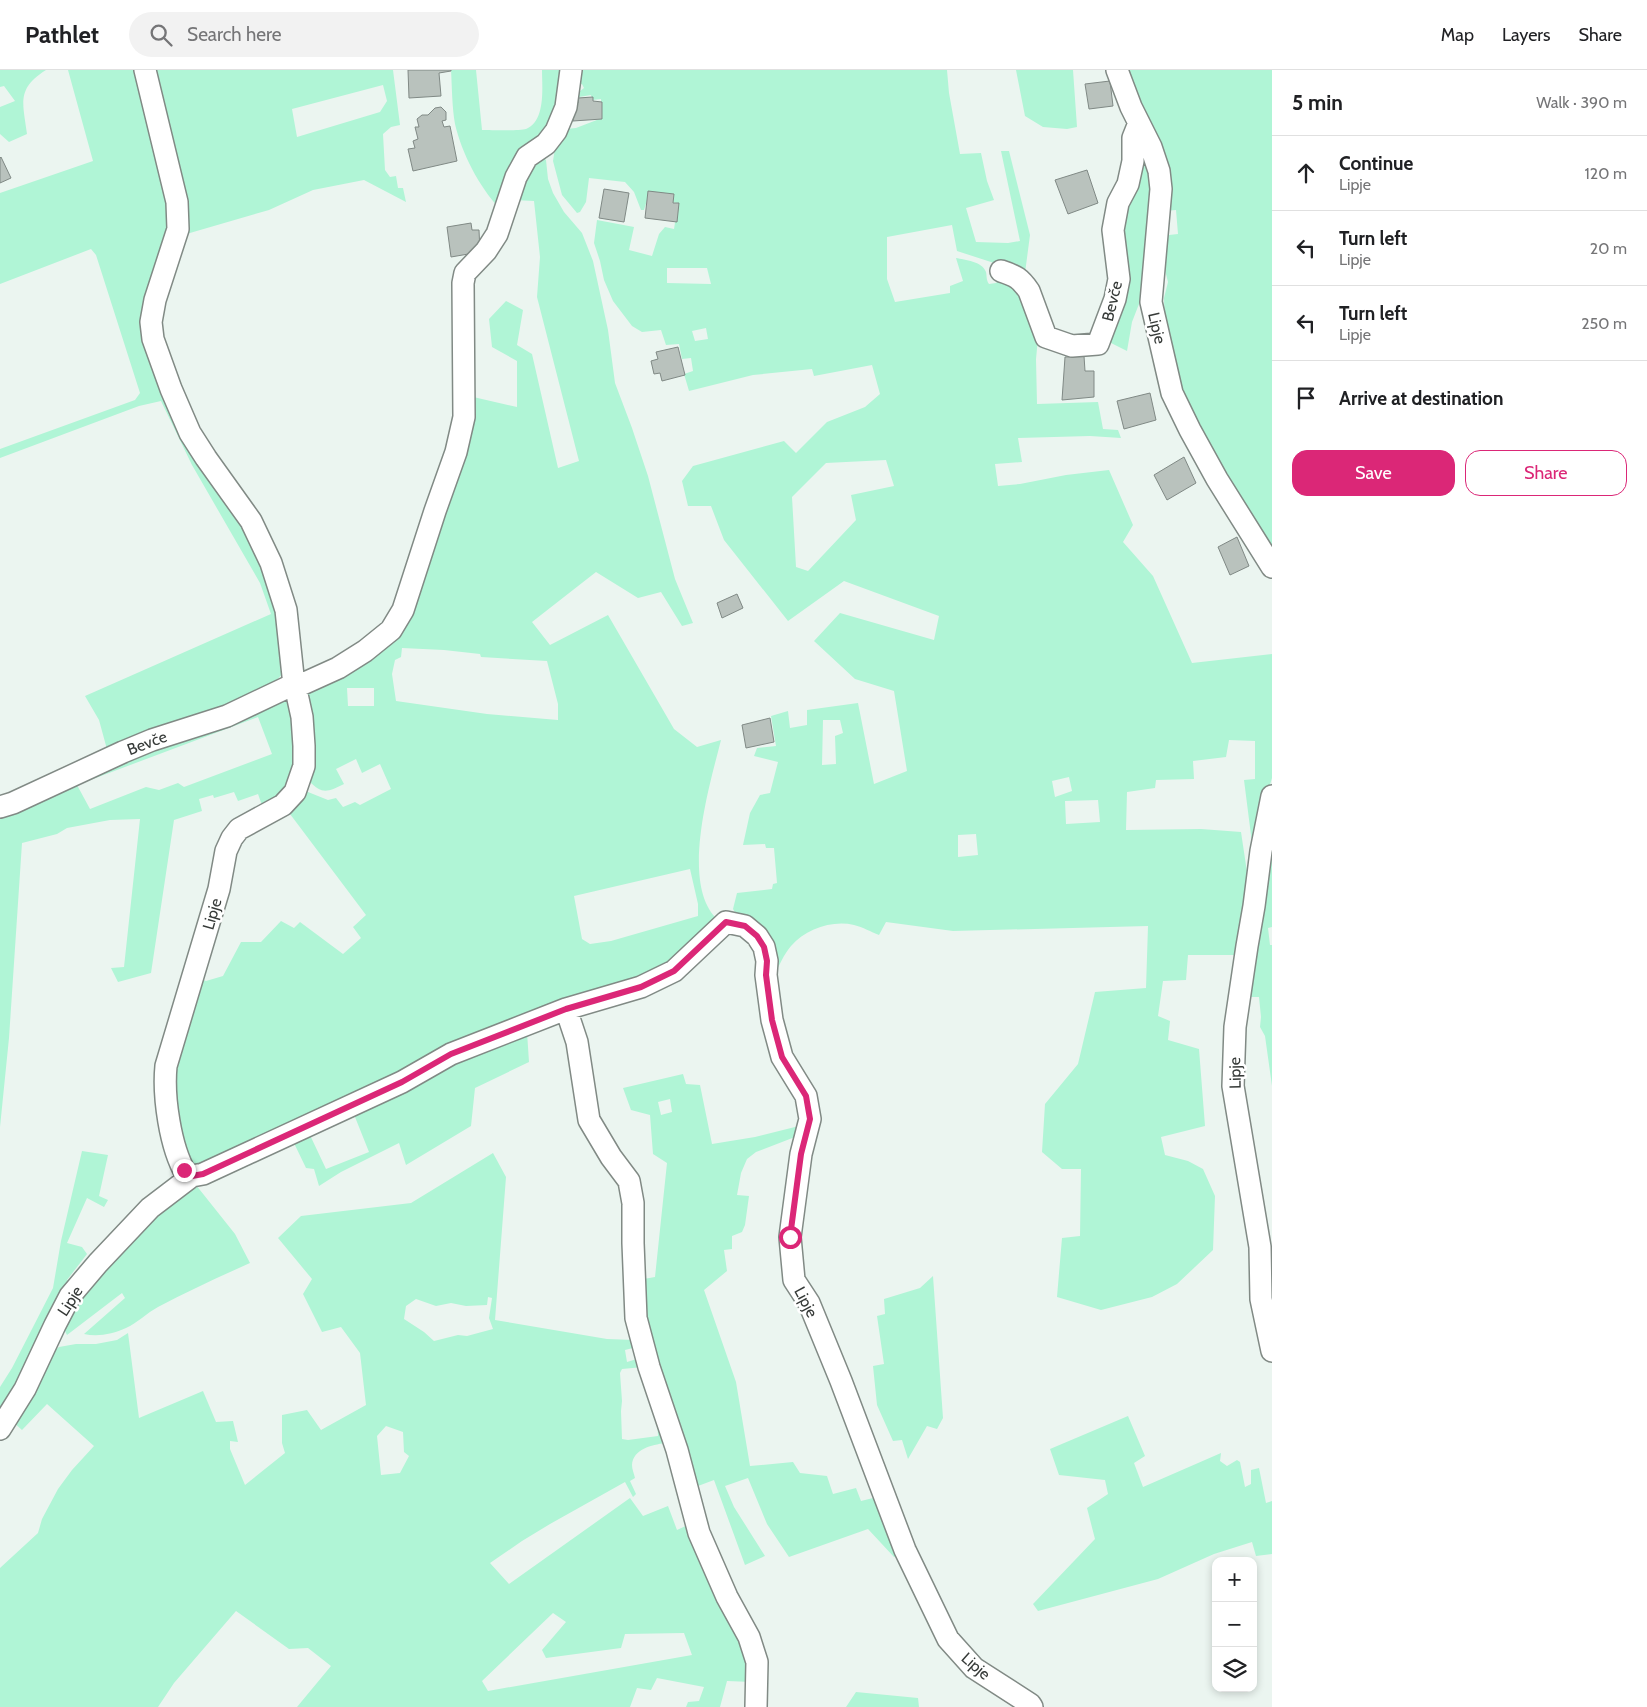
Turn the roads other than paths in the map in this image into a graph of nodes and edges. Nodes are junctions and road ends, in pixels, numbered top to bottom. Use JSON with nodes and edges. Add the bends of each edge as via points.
{"nodes":[{"id":1,"x":145,"y":70,"type":"edge"},
{"id":2,"x":571,"y":70,"type":"edge"},
{"id":3,"x":1117,"y":70,"type":"edge"},
{"id":4,"x":1139,"y":123,"type":"junction"},
{"id":5,"x":1001,"y":271,"type":"dead end"},
{"id":6,"x":1272,"y":567,"type":"edge"},
{"id":7,"x":295,"y":681,"type":"junction"},
{"id":8,"x":1272,"y":796,"type":"edge"},
{"id":9,"x":0,"y":808,"type":"edge"},
{"id":10,"x":566,"y":1009,"type":"junction"},
{"id":11,"x":192,"y":1176,"type":"junction"},
{"id":12,"x":1272,"y":1351,"type":"edge"},
{"id":13,"x":0,"y":1429,"type":"edge"},
{"id":14,"x":756,"y":1707,"type":"edge"},
{"id":15,"x":1032,"y":1707,"type":"edge"}],
"edges":[{"from":1,"to":7,"type":"street","via":[[177,202],[178,229],[155,300],[151,322],[153,339],[190,432],[251,521],[270,563],[286,610]]},
{"from":2,"to":7,"type":"street","name":"Bevče","via":[[566,107],[556,131],[546,144],[527,157],[516,177],[497,234],[465,273],[464,417],[456,452],[403,610],[391,630],[365,651],[338,668]]},
{"from":3,"to":4,"type":"street","name":"Lipje"},
{"from":4,"to":5,"type":"street","name":"Bevče","via":[[1133,138],[1128,184],[1118,203],[1113,230],[1119,279],[1116,299],[1098,344],[1072,346],[1046,337],[1029,291],[1016,276]]},
{"from":4,"to":6,"type":"street","name":"Lipje","via":[[1159,171],[1161,189],[1150,302],[1172,393],[1217,480]]},
{"from":7,"to":9,"type":"street","name":"Bevče","via":[[227,716],[130,749]]},
{"from":7,"to":11,"type":"street","name":"Lipje","via":[[302,717],[304,766],[295,792],[283,805],[239,829],[226,851],[219,889],[166,1066],[166,1106],[174,1142],[186,1174]]},
{"from":8,"to":12,"type":"street","name":"Lipje","via":[[1235,1027],[1233,1086],[1260,1247],[1261,1299]]},
{"from":10,"to":11,"type":"street","name":"Lipje","via":[[451,1054],[402,1082],[203,1174]]},
{"from":10,"to":14,"type":"street","via":[[577,1042],[589,1120],[610,1157],[629,1181],[633,1203],[636,1318],[699,1533],[749,1637],[757,1662]]},
{"from":10,"to":15,"type":"street","name":"Lipje","via":[[641,987],[674,971],[726,922],[745,926],[757,936],[767,961],[772,1020],[782,1057],[806,1096],[810,1119],[801,1154],[790,1237],[794,1280],[809,1302],[905,1550],[948,1638],[974,1668]]},
{"from":11,"to":13,"type":"street","name":"Lipje","via":[[150,1208],[70,1296],[25,1389]]}]}
